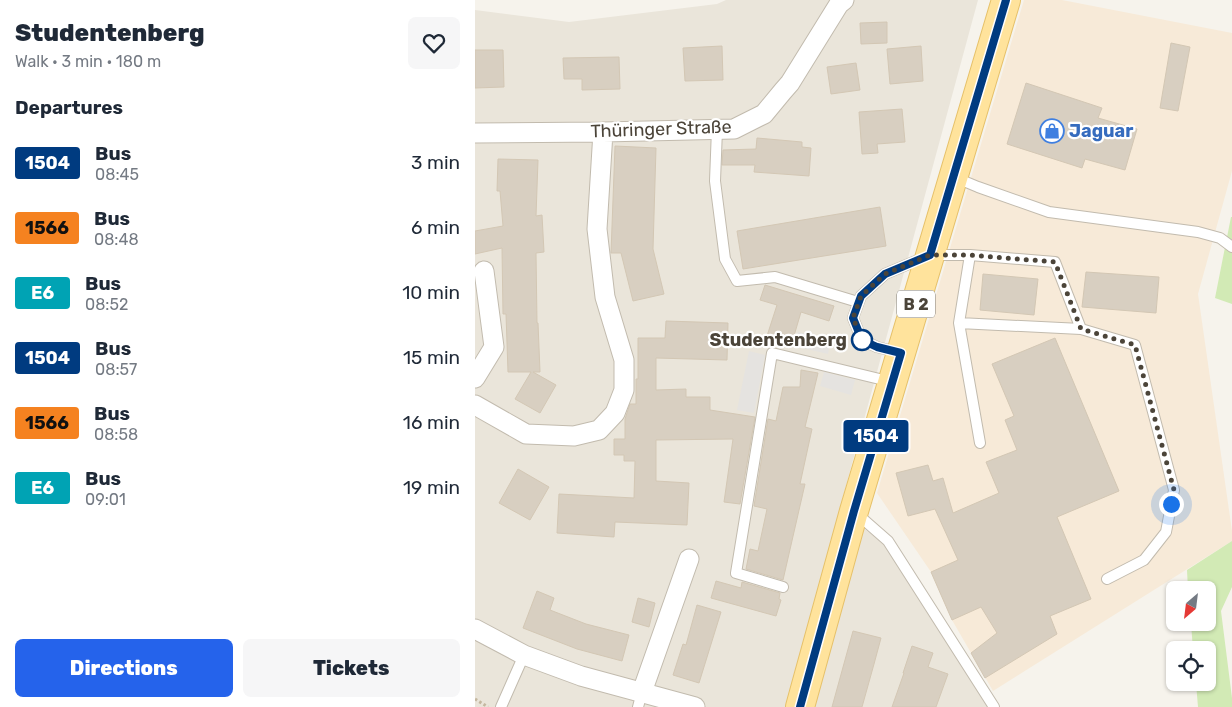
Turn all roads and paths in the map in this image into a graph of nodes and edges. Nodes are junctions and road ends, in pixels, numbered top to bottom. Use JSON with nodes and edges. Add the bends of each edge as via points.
{"nodes":[{"id":1,"x":844,"y":0,"type":"edge"},
{"id":2,"x":1006,"y":0,"type":"edge"},
{"id":3,"x":717,"y":129,"type":"junction"},
{"id":4,"x":603,"y":132,"type":"junction"},
{"id":5,"x":475,"y":133,"type":"edge"},
{"id":6,"x":953,"y":177,"type":"junction"},
{"id":7,"x":1232,"y":246,"type":"edge"},
{"id":8,"x":930,"y":255,"type":"junction"},
{"id":9,"x":970,"y":255,"type":"junction"},
{"id":10,"x":484,"y":271,"type":"dead end"},
{"id":11,"x":858,"y":302,"type":"junction"},
{"id":12,"x":959,"y":323,"type":"junction"},
{"id":13,"x":1081,"y":329,"type":"junction"},
{"id":14,"x":901,"y":353,"type":"junction"},
{"id":15,"x":475,"y":378,"type":"edge"},
{"id":16,"x":893,"y":382,"type":"junction"},
{"id":17,"x":475,"y":405,"type":"edge"},
{"id":18,"x":980,"y":443,"type":"dead end"},
{"id":19,"x":854,"y":511,"type":"junction"},
{"id":20,"x":689,"y":559,"type":"dead end"},
{"id":21,"x":1107,"y":579,"type":"dead end"},
{"id":22,"x":783,"y":587,"type":"dead end"},
{"id":23,"x":475,"y":629,"type":"edge"},
{"id":24,"x":523,"y":655,"type":"junction"},
{"id":25,"x":475,"y":699,"type":"edge"},
{"id":26,"x":640,"y":699,"type":"edge"},
{"id":27,"x":488,"y":707,"type":"edge"},
{"id":28,"x":501,"y":707,"type":"edge"},
{"id":29,"x":695,"y":707,"type":"edge"},
{"id":30,"x":801,"y":707,"type":"edge"},
{"id":31,"x":994,"y":707,"type":"edge"}],
"edges":[{"from":1,"to":3,"type":"street","name":"Thüringer Straße","via":[[790,83],[764,114],[734,128]]},
{"from":2,"to":6,"type":"main road","number":"B 2"},
{"from":3,"to":4,"type":"street","name":"Thüringer Straße"},
{"from":3,"to":11,"type":"lane","via":[[715,181],[725,259],[737,281],[775,278]]},
{"from":4,"to":5,"type":"street","name":"Thüringer Straße"},
{"from":4,"to":17,"type":"street","via":[[597,229],[605,297],[624,360],[624,390],[615,413],[599,430],[574,436],[526,434]]},
{"from":6,"to":7,"type":"lane","via":[[1049,212],[1198,232],[1220,238]]},
{"from":6,"to":8,"type":"main road","number":"B 2"},
{"from":8,"to":9,"type":"lane"},
{"from":8,"to":11,"type":"lane","via":[[885,274]]},
{"from":8,"to":14,"type":"main road","number":"B 2"},
{"from":9,"to":12,"type":"lane"},
{"from":9,"to":13,"type":"lane","via":[[1055,262]]},
{"from":10,"to":15,"type":"street","via":[[494,347]]},
{"from":11,"to":14,"type":"lane","via":[[853,318],[862,340]]},
{"from":12,"to":13,"type":"lane"},
{"from":12,"to":18,"type":"lane"},
{"from":13,"to":21,"type":"lane","via":[[1135,345],[1174,490],[1166,532],[1144,560]]},
{"from":14,"to":16,"type":"main road","number":"B 2"},
{"from":16,"to":19,"type":"main road","number":"B 2"},
{"from":16,"to":22,"type":"lane","via":[[772,353],[736,573]]},
{"from":19,"to":30,"type":"main road","number":"B 2"},
{"from":19,"to":31,"type":"lane","via":[[888,541]]},
{"from":20,"to":26,"type":"street"},
{"from":23,"to":24,"type":"street"},
{"from":24,"to":26,"type":"street"},
{"from":24,"to":28,"type":"lane"},
{"from":25,"to":27,"type":"path"},
{"from":26,"to":29,"type":"street"}]}
